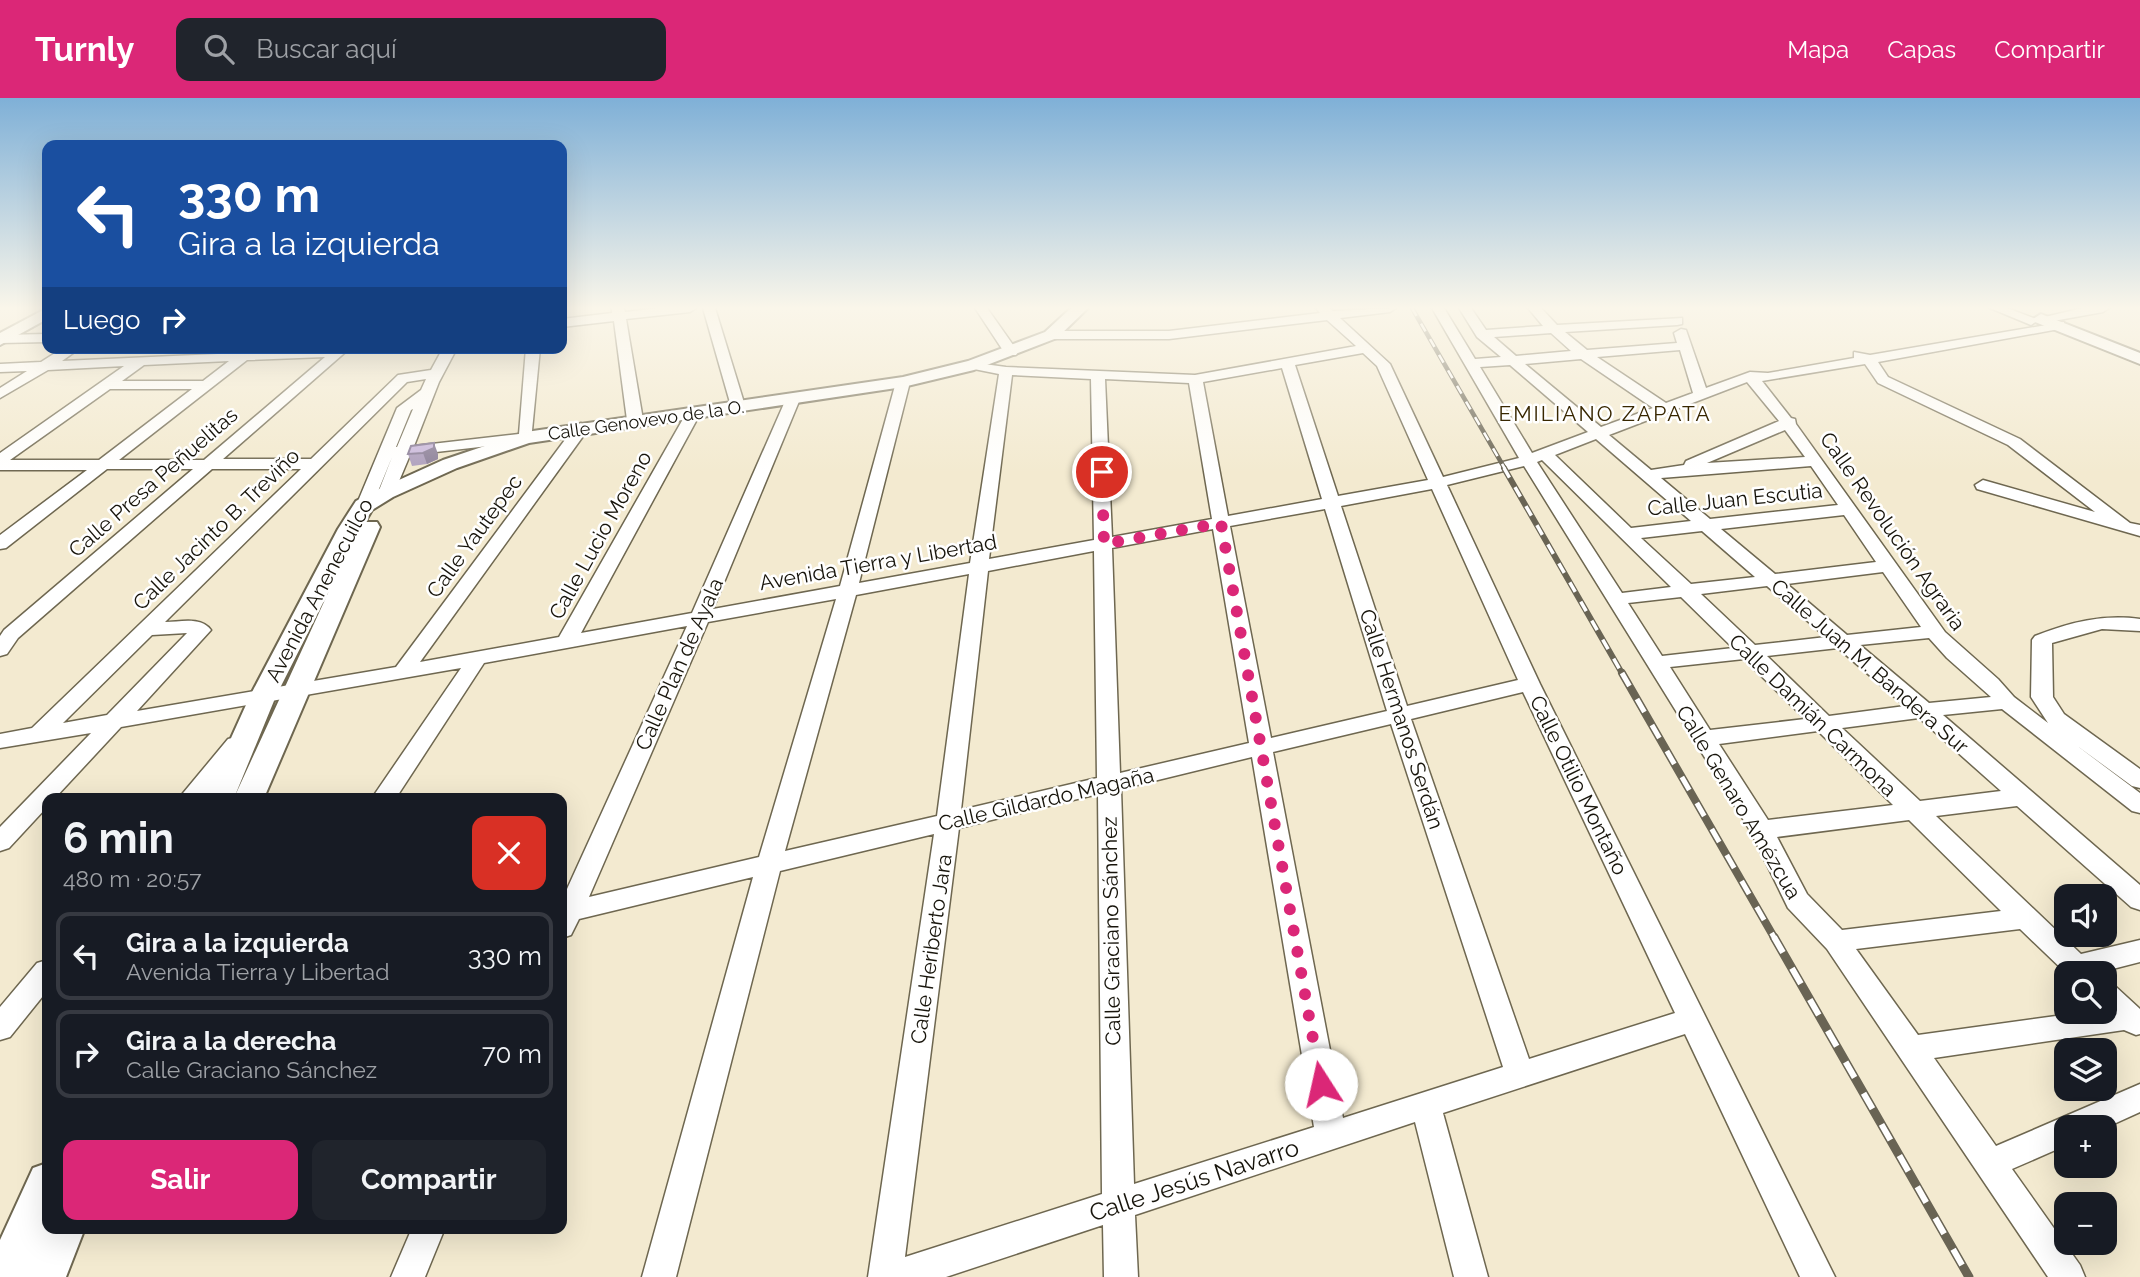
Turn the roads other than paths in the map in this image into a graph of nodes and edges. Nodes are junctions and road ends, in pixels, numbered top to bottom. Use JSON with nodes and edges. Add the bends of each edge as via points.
{"nodes":[{"id":1,"x":50,"y":363,"type":"edge"},
{"id":2,"x":103,"y":363,"type":"edge"},
{"id":3,"x":139,"y":363,"type":"edge"},
{"id":4,"x":235,"y":363,"type":"edge"},
{"id":5,"x":326,"y":363,"type":"edge"},
{"id":6,"x":442,"y":363,"type":"edge"},
{"id":7,"x":532,"y":363,"type":"edge"},
{"id":8,"x":626,"y":363,"type":"edge"},
{"id":9,"x":725,"y":363,"type":"edge"},
{"id":10,"x":996,"y":363,"type":"edge"},
{"id":11,"x":1008,"y":363,"type":"edge"},
{"id":12,"x":1015,"y":363,"type":"edge"},
{"id":13,"x":1281,"y":363,"type":"edge"},
{"id":14,"x":1287,"y":363,"type":"edge"},
{"id":15,"x":1382,"y":363,"type":"edge"},
{"id":16,"x":1492,"y":363,"type":"edge"},
{"id":17,"x":1516,"y":363,"type":"edge"},
{"id":18,"x":1595,"y":363,"type":"edge"},
{"id":19,"x":1690,"y":363,"type":"edge"},
{"id":20,"x":1800,"y":363,"type":"edge"},
{"id":21,"x":1846,"y":363,"type":"edge"},
{"id":22,"x":1871,"y":363,"type":"edge"},
{"id":23,"x":1895,"y":363,"type":"edge"},
{"id":24,"x":1470,"y":364,"type":"joint"},
{"id":25,"x":45,"y":366,"type":"junction"},
{"id":26,"x":0,"y":368,"type":"edge"},
{"id":27,"x":1752,"y":373,"type":"junction"},
{"id":28,"x":1098,"y":376,"type":"junction"},
{"id":29,"x":1195,"y":379,"type":"junction"},
{"id":30,"x":903,"y":382,"type":"junction"},
{"id":31,"x":431,"y":383,"type":"junction"},
{"id":32,"x":107,"y":385,"type":"junction"},
{"id":33,"x":208,"y":385,"type":"junction"},
{"id":34,"x":1893,"y":385,"type":"junction"},
{"id":35,"x":0,"y":394,"type":"edge"},
{"id":36,"x":1701,"y":396,"type":"junction"},
{"id":37,"x":793,"y":398,"type":"junction"},
{"id":38,"x":738,"y":406,"type":"junction"},
{"id":39,"x":1665,"y":410,"type":"junction"},
{"id":40,"x":694,"y":412,"type":"junction"},
{"id":41,"x":635,"y":420,"type":"junction"},
{"id":42,"x":1790,"y":422,"type":"junction"},
{"id":43,"x":581,"y":428,"type":"junction"},
{"id":44,"x":1600,"y":434,"type":"junction"},
{"id":45,"x":526,"y":438,"type":"junction"},
{"id":46,"x":406,"y":451,"type":"junction"},
{"id":47,"x":388,"y":453,"type":"junction"},
{"id":48,"x":1536,"y":457,"type":"junction"},
{"id":49,"x":1817,"y":461,"type":"junction"},
{"id":50,"x":0,"y":463,"type":"edge"},
{"id":51,"x":105,"y":464,"type":"junction"},
{"id":52,"x":208,"y":464,"type":"junction"},
{"id":53,"x":315,"y":464,"type":"junction"},
{"id":54,"x":1678,"y":470,"type":"junction"},
{"id":55,"x":1648,"y":475,"type":"junction"},
{"id":56,"x":1437,"y":483,"type":"junction"},
{"id":57,"x":1983,"y":485,"type":"dead end"},
{"id":58,"x":386,"y":493,"type":"junction"},
{"id":59,"x":1332,"y":502,"type":"junction"},
{"id":60,"x":364,"y":506,"type":"junction"},
{"id":61,"x":1850,"y":509,"type":"junction"},
{"id":62,"x":1221,"y":523,"type":"junction"},
{"id":63,"x":1706,"y":526,"type":"junction"},
{"id":64,"x":2133,"y":529,"type":"edge"},
{"id":65,"x":1626,"y":534,"type":"junction"},
{"id":66,"x":0,"y":544,"type":"edge"},
{"id":67,"x":1104,"y":544,"type":"junction"},
{"id":68,"x":1888,"y":566,"type":"junction"},
{"id":69,"x":979,"y":567,"type":"junction"},
{"id":70,"x":1770,"y":580,"type":"junction"},
{"id":71,"x":1684,"y":590,"type":"junction"},
{"id":72,"x":848,"y":591,"type":"junction"},
{"id":73,"x":1618,"y":599,"type":"junction"},
{"id":74,"x":700,"y":618,"type":"junction"},
{"id":75,"x":2140,"y":625,"type":"edge"},
{"id":76,"x":146,"y":629,"type":"junction"},
{"id":77,"x":1934,"y":631,"type":"junction"},
{"id":78,"x":566,"y":642,"type":"junction"},
{"id":79,"x":1842,"y":642,"type":"junction"},
{"id":80,"x":0,"y":650,"type":"edge"},
{"id":81,"x":1749,"y":653,"type":"junction"},
{"id":82,"x":477,"y":659,"type":"junction"},
{"id":83,"x":1654,"y":663,"type":"junction"},
{"id":84,"x":403,"y":672,"type":"junction"},
{"id":85,"x":1530,"y":684,"type":"junction"},
{"id":86,"x":296,"y":691,"type":"junction"},
{"id":87,"x":263,"y":696,"type":"junction"},
{"id":88,"x":2006,"y":702,"type":"junction"},
{"id":89,"x":1922,"y":709,"type":"junction"},
{"id":90,"x":1399,"y":715,"type":"junction"},
{"id":91,"x":119,"y":720,"type":"junction"},
{"id":92,"x":1824,"y":725,"type":"junction"},
{"id":93,"x":251,"y":726,"type":"junction"},
{"id":94,"x":39,"y":734,"type":"junction"},
{"id":95,"x":1705,"y":738,"type":"junction"},
{"id":96,"x":0,"y":741,"type":"edge"},
{"id":97,"x":1259,"y":748,"type":"junction"},
{"id":98,"x":2140,"y":780,"type":"edge"},
{"id":99,"x":1107,"y":784,"type":"junction"},
{"id":100,"x":48,"y":793,"type":"edge"},
{"id":101,"x":195,"y":793,"type":"edge"},
{"id":102,"x":221,"y":793,"type":"edge"},
{"id":103,"x":251,"y":793,"type":"edge"},
{"id":104,"x":387,"y":793,"type":"edge"},
{"id":105,"x":2021,"y":797,"type":"junction"},
{"id":106,"x":42,"y":799,"type":"edge"},
{"id":107,"x":2140,"y":805,"type":"edge"},
{"id":108,"x":1911,"y":810,"type":"junction"},
{"id":109,"x":948,"y":821,"type":"junction"},
{"id":110,"x":1762,"y":830,"type":"junction"},
{"id":111,"x":0,"y":842,"type":"edge"},
{"id":112,"x":769,"y":864,"type":"junction"},
{"id":113,"x":2140,"y":900,"type":"edge"},
{"id":114,"x":567,"y":910,"type":"edge"},
{"id":115,"x":567,"y":916,"type":"edge"},
{"id":116,"x":2025,"y":918,"type":"junction"},
{"id":117,"x":1836,"y":941,"type":"junction"},
{"id":118,"x":2140,"y":951,"type":"edge"},
{"id":119,"x":2070,"y":961,"type":"edge"},
{"id":120,"x":2108,"y":961,"type":"edge"},
{"id":121,"x":42,"y":977,"type":"edge"},
{"id":122,"x":2117,"y":1005,"type":"edge"},
{"id":123,"x":1693,"y":1019,"type":"junction"},
{"id":124,"x":3,"y":1020,"type":"edge"},
{"id":125,"x":2135,"y":1022,"type":"edge"},
{"id":126,"x":1911,"y":1049,"type":"junction"},
{"id":127,"x":1520,"y":1075,"type":"junction"},
{"id":128,"x":2140,"y":1098,"type":"edge"},
{"id":129,"x":1426,"y":1105,"type":"junction"},
{"id":130,"x":2101,"y":1115,"type":"edge"},
{"id":131,"x":1331,"y":1136,"type":"junction"},
{"id":132,"x":2054,"y":1136,"type":"edge"},
{"id":133,"x":1990,"y":1164,"type":"junction"},
{"id":134,"x":42,"y":1193,"type":"edge"},
{"id":135,"x":1118,"y":1204,"type":"junction"},
{"id":136,"x":426,"y":1234,"type":"edge"},
{"id":137,"x":5,"y":1277,"type":"edge"},
{"id":138,"x":408,"y":1277,"type":"edge"},
{"id":139,"x":659,"y":1277,"type":"edge"},
{"id":140,"x":885,"y":1277,"type":"edge"},
{"id":141,"x":894,"y":1277,"type":"edge"},
{"id":142,"x":1121,"y":1277,"type":"edge"},
{"id":143,"x":1471,"y":1277,"type":"edge"},
{"id":144,"x":1818,"y":1277,"type":"edge"},
{"id":145,"x":2068,"y":1277,"type":"edge"}],
"edges":[{"from":1,"to":25,"type":"street"},
{"from":2,"to":25,"type":"street"},
{"from":3,"to":32,"type":"street"},
{"from":4,"to":33,"type":"street"},
{"from":5,"to":52,"type":"street","name":"Calle Presa Peñuelitas"},
{"from":6,"to":31,"type":"street","name":"Avenida Anenecuilco"},
{"from":7,"to":45,"type":"street"},
{"from":8,"to":41,"type":"street"},
{"from":9,"to":38,"type":"street"},
{"from":10,"to":30,"type":"main road","name":"Calle Genovevo de la O."},
{"from":11,"to":69,"type":"street","name":"Calle Heriberto Jara"},
{"from":12,"to":28,"type":"street","name":"Calle Genovevo de la O."},
{"from":13,"to":29,"type":"street","name":"Calle Genovevo de la O."},
{"from":14,"to":59,"type":"street","name":"Calle Hermanos Serdán"},
{"from":15,"to":56,"type":"street","name":"Calle Otilio Montaño"},
{"from":16,"to":24,"type":"street"},
{"from":17,"to":44,"type":"street","name":"Calle Juan M. Bandera Sur"},
{"from":18,"to":39,"type":"street"},
{"from":19,"to":36,"type":"street"},
{"from":20,"to":27,"type":"street","name":"Avenida Tierra y Libertad"},
{"from":21,"to":27,"type":"street","via":[[1768,377]]},
{"from":22,"to":34,"type":"street"},
{"from":23,"to":34,"type":"street","via":[[1899,379]]},
{"from":24,"to":48,"type":"street","name":"Calle Genaro Amézcua"},
{"from":25,"to":26,"type":"street"},
{"from":25,"to":35,"type":"street"},
{"from":27,"to":36,"type":"street","name":"Avenida Tierra y Libertad"},
{"from":27,"to":42,"type":"street","name":"Calle Revolución Agraria"},
{"from":28,"to":29,"type":"street","name":"Calle Genovevo de la O."},
{"from":28,"to":67,"type":"street","name":"Calle Graciano Sánchez"},
{"from":29,"to":62,"type":"street"},
{"from":30,"to":37,"type":"main road","name":"Calle Genovevo de la O."},
{"from":30,"to":72,"type":"street"},
{"from":31,"to":46,"type":"street","name":"Avenida Anenecuilco"},
{"from":31,"to":47,"type":"street","name":"Avenida Anenecuilco","via":[[404,408]]},
{"from":31,"to":53,"type":"street","name":"Calle Jacinto B. Treviño","via":[[403,378]]},
{"from":32,"to":33,"type":"street"},
{"from":32,"to":50,"type":"street"},
{"from":33,"to":51,"type":"street"},
{"from":34,"to":64,"type":"street","via":[[2014,442]]},
{"from":36,"to":39,"type":"street","name":"Avenida Tierra y Libertad"},
{"from":37,"to":38,"type":"main road","name":"Calle Genovevo de la O."},
{"from":37,"to":74,"type":"street","name":"Calle Plan de Ayala"},
{"from":38,"to":40,"type":"main road","name":"Calle Genovevo de la O."},
{"from":39,"to":44,"type":"street","name":"Avenida Tierra y Libertad"},
{"from":40,"to":41,"type":"main road","name":"Calle Genovevo de la O."},
{"from":40,"to":78,"type":"street","name":"Calle Lucio Moreno"},
{"from":41,"to":43,"type":"main road","name":"Calle Genovevo de la O."},
{"from":42,"to":49,"type":"street","name":"Calle Revolución Agraria"},
{"from":42,"to":54,"type":"street"},
{"from":43,"to":45,"type":"main road","name":"Calle Genovevo de la O."},
{"from":43,"to":84,"type":"street","name":"Calle Yautepec"},
{"from":44,"to":48,"type":"street","name":"Avenida Tierra y Libertad"},
{"from":44,"to":55,"type":"street","name":"Calle Juan M. Bandera Sur"},
{"from":45,"to":46,"type":"street","name":"Calle Genovevo de la O."},
{"from":45,"to":58,"type":"main road","name":"Calle Genovevo de la O.","via":[[450,464]]},
{"from":46,"to":47,"type":"street","name":"Calle Genovevo de la O."},
{"from":46,"to":58,"type":"street","name":"Avenida Anenecuilco"},
{"from":47,"to":60,"type":"street","name":"Avenida Anenecuilco"},
{"from":48,"to":56,"type":"street","name":"Avenida Tierra y Libertad"},
{"from":48,"to":65,"type":"street","name":"Calle Damián Carmona"},
{"from":48,"to":73,"type":"street","name":"Calle Genaro Amézcua"},
{"from":49,"to":54,"type":"street"},
{"from":49,"to":61,"type":"street","name":"Calle Revolución Agraria"},
{"from":50,"to":51,"type":"street"},
{"from":51,"to":52,"type":"street"},
{"from":51,"to":66,"type":"street"},
{"from":52,"to":53,"type":"street"},
{"from":52,"to":80,"type":"street","name":"Calle Presa Peñuelitas","via":[[11,634]]},
{"from":53,"to":76,"type":"street","name":"Calle Jacinto B. Treviño"},
{"from":54,"to":55,"type":"street"},
{"from":55,"to":63,"type":"street","name":"Calle Juan M. Bandera Sur"},
{"from":56,"to":59,"type":"street","name":"Avenida Tierra y Libertad"},
{"from":56,"to":85,"type":"street","name":"Calle Otilio Montaño"},
{"from":57,"to":64,"type":"street"},
{"from":58,"to":60,"type":"main road","name":"Calle Genovevo de la O."},
{"from":58,"to":86,"type":"main road","name":"Avenida Anenecuilco"},
{"from":59,"to":62,"type":"street","name":"Avenida Tierra y Libertad"},
{"from":59,"to":90,"type":"street","name":"Calle Hermanos Serdán"},
{"from":60,"to":87,"type":"main road","name":"Avenida Anenecuilco"},
{"from":61,"to":63,"type":"street","name":"Calle Juan Escutia"},
{"from":61,"to":68,"type":"street","name":"Calle Revolución Agraria"},
{"from":62,"to":67,"type":"street","name":"Avenida Tierra y Libertad"},
{"from":62,"to":97,"type":"street"},
{"from":63,"to":65,"type":"street","name":"Calle Juan Escutia"},
{"from":63,"to":70,"type":"street","name":"Calle Juan M. Bandera Sur"},
{"from":65,"to":71,"type":"street","name":"Calle Damián Carmona"},
{"from":67,"to":69,"type":"street","name":"Avenida Tierra y Libertad"},
{"from":67,"to":99,"type":"street","name":"Calle Graciano Sánchez"},
{"from":68,"to":70,"type":"street"},
{"from":68,"to":77,"type":"street","name":"Calle Revolución Agraria"},
{"from":69,"to":72,"type":"street","name":"Avenida Tierra y Libertad"},
{"from":69,"to":109,"type":"street","name":"Calle Heriberto Jara"},
{"from":70,"to":71,"type":"street"},
{"from":70,"to":79,"type":"street","name":"Calle Juan M. Bandera Sur"},
{"from":71,"to":73,"type":"street"},
{"from":71,"to":81,"type":"street","name":"Calle Damián Carmona"},
{"from":72,"to":74,"type":"street","name":"Avenida Tierra y Libertad"},
{"from":72,"to":112,"type":"street"},
{"from":73,"to":83,"type":"street","name":"Calle Genaro Amézcua"},
{"from":74,"to":78,"type":"street","name":"Avenida Tierra y Libertad"},
{"from":74,"to":114,"type":"street","name":"Calle Plan de Ayala"},
{"from":75,"to":98,"type":"street","via":[[2120,621],[2078,625],[2042,640],[2042,697],[2056,719]]},
{"from":76,"to":91,"type":"street","via":[[201,630]]},
{"from":76,"to":94,"type":"street","name":"Calle Jacinto B. Treviño"},
{"from":77,"to":79,"type":"street"},
{"from":77,"to":88,"type":"street","name":"Calle Revolución Agraria","via":[[1950,652],[1995,685]]},
{"from":78,"to":82,"type":"street","name":"Avenida Tierra y Libertad"},
{"from":79,"to":81,"type":"street"},
{"from":79,"to":89,"type":"street","name":"Calle Juan M. Bandera Sur"},
{"from":81,"to":83,"type":"street"},
{"from":81,"to":92,"type":"street","name":"Calle Damián Carmona"},
{"from":82,"to":84,"type":"street","name":"Avenida Tierra y Libertad"},
{"from":82,"to":104,"type":"street"},
{"from":83,"to":95,"type":"street","name":"Calle Genaro Amézcua"},
{"from":84,"to":86,"type":"street","name":"Avenida Tierra y Libertad"},
{"from":85,"to":90,"type":"street","name":"Calle Gildardo Magaña"},
{"from":85,"to":123,"type":"street","name":"Calle Otilio Montaño"},
{"from":86,"to":87,"type":"street","name":"Avenida Tierra y Libertad"},
{"from":86,"to":103,"type":"main road","name":"Avenida Anenecuilco"},
{"from":87,"to":91,"type":"street","name":"Avenida Tierra y Libertad"},
{"from":87,"to":93,"type":"main road","name":"Avenida Anenecuilco"},
{"from":88,"to":89,"type":"street"},
{"from":88,"to":107,"type":"street","name":"Calle Revolución Agraria"},
{"from":89,"to":92,"type":"street"},
{"from":89,"to":105,"type":"street","name":"Calle Juan M. Bandera Sur"},
{"from":90,"to":97,"type":"street","name":"Calle Gildardo Magaña"},
{"from":90,"to":127,"type":"street","name":"Calle Hermanos Serdán"},
{"from":91,"to":94,"type":"street","name":"Avenida Tierra y Libertad"},
{"from":91,"to":100,"type":"street"},
{"from":92,"to":95,"type":"street"},
{"from":92,"to":108,"type":"street","name":"Calle Damián Carmona"},
{"from":93,"to":101,"type":"street"},
{"from":93,"to":102,"type":"main road","name":"Avenida Anenecuilco"},
{"from":94,"to":96,"type":"street","name":"Avenida Tierra y Libertad"},
{"from":95,"to":110,"type":"street","name":"Calle Genaro Amézcua"},
{"from":97,"to":99,"type":"street","name":"Calle Gildardo Magaña"},
{"from":97,"to":131,"type":"street"},
{"from":99,"to":109,"type":"street","name":"Calle Gildardo Magaña"},
{"from":99,"to":135,"type":"street","name":"Calle Graciano Sánchez"},
{"from":105,"to":108,"type":"street"},
{"from":105,"to":113,"type":"street","name":"Calle Juan M. Bandera Sur"},
{"from":106,"to":111,"type":"street"},
{"from":108,"to":110,"type":"street"},
{"from":108,"to":116,"type":"street","name":"Calle Damián Carmona"},
{"from":109,"to":112,"type":"street","name":"Calle Gildardo Magaña"},
{"from":109,"to":140,"type":"street","name":"Calle Heriberto Jara"},
{"from":110,"to":117,"type":"street","name":"Calle Genaro Amézcua","via":[[1797,901]]},
{"from":112,"to":115,"type":"street","name":"Calle Gildardo Magaña"},
{"from":112,"to":139,"type":"street"},
{"from":116,"to":117,"type":"street"},
{"from":116,"to":119,"type":"street","name":"Calle Damián Carmona"},
{"from":117,"to":126,"type":"street","name":"Calle Genaro Amézcua"},
{"from":118,"to":120,"type":"street"},
{"from":121,"to":124,"type":"street"},
{"from":122,"to":125,"type":"street"},
{"from":123,"to":127,"type":"street","name":"Calle Jesús Navarro"},
{"from":123,"to":144,"type":"street","name":"Calle Otilio Montaño"},
{"from":125,"to":126,"type":"street"},
{"from":126,"to":133,"type":"street","name":"Calle Genaro Amézcua"},
{"from":127,"to":129,"type":"street","name":"Calle Jesús Navarro"},
{"from":128,"to":130,"type":"street"},
{"from":129,"to":131,"type":"street","name":"Calle Jesús Navarro"},
{"from":129,"to":143,"type":"street"},
{"from":131,"to":135,"type":"street","name":"Calle Jesús Navarro"},
{"from":132,"to":133,"type":"street"},
{"from":133,"to":145,"type":"street","name":"Calle Genaro Amézcua"},
{"from":134,"to":137,"type":"main road"},
{"from":135,"to":141,"type":"street","name":"Calle Jesús Navarro"},
{"from":135,"to":142,"type":"street","name":"Calle Graciano Sánchez"},
{"from":136,"to":138,"type":"street"}]}
